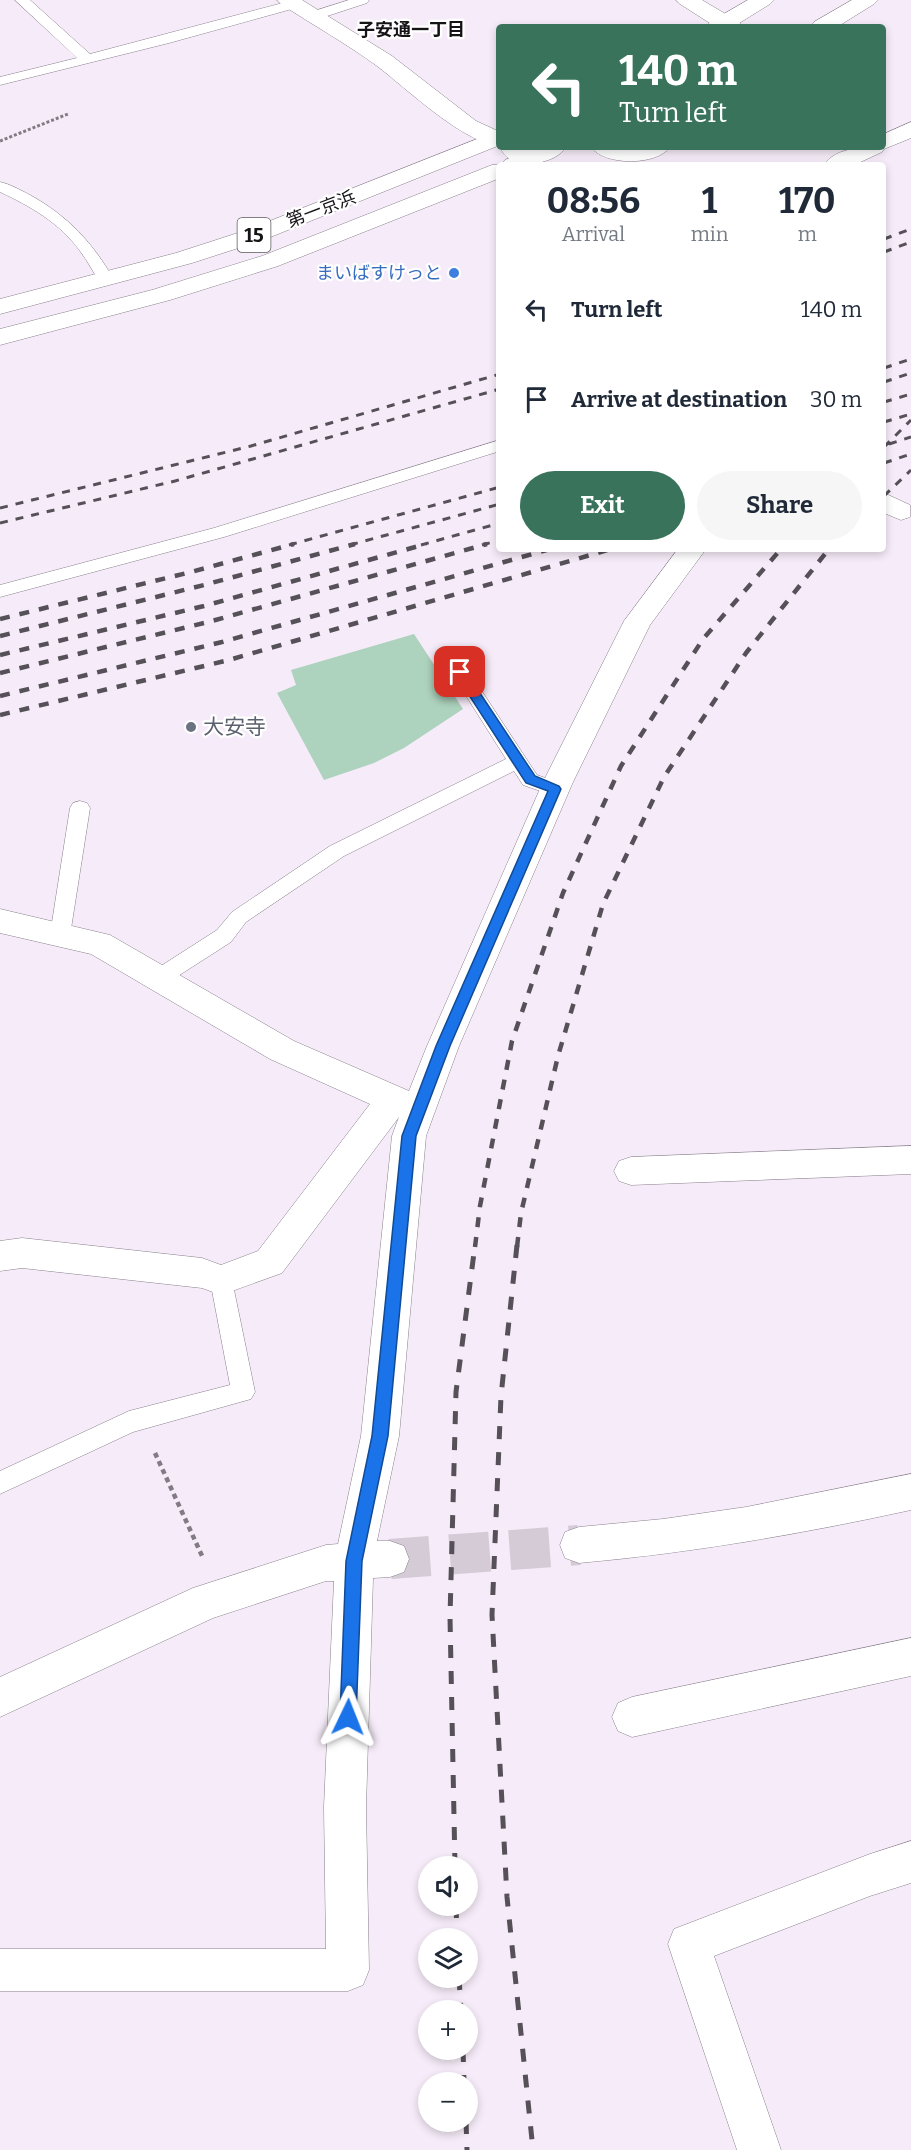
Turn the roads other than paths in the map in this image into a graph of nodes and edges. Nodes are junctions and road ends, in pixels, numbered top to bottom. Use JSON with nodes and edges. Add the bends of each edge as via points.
{"nodes":[{"id":1,"x":22,"y":0,"type":"edge"},
{"id":2,"x":362,"y":0,"type":"edge"},
{"id":3,"x":687,"y":0,"type":"edge"},
{"id":4,"x":764,"y":0,"type":"edge"},
{"id":5,"x":867,"y":0,"type":"edge"},
{"id":6,"x":291,"y":2,"type":"edge"},
{"id":7,"x":313,"y":16,"type":"junction"},
{"id":8,"x":722,"y":24,"type":"edge"},
{"id":9,"x":728,"y":24,"type":"edge"},
{"id":10,"x":827,"y":24,"type":"edge"},
{"id":11,"x":87,"y":59,"type":"junction"},
{"id":12,"x":0,"y":81,"type":"edge"},
{"id":13,"x":496,"y":141,"type":"edge"},
{"id":14,"x":512,"y":150,"type":"edge"},
{"id":15,"x":609,"y":150,"type":"edge"},
{"id":16,"x":650,"y":150,"type":"edge"},
{"id":17,"x":865,"y":150,"type":"edge"},
{"id":18,"x":841,"y":162,"type":"edge"},
{"id":19,"x":496,"y":173,"type":"edge"},
{"id":20,"x":0,"y":186,"type":"edge"},
{"id":21,"x":106,"y":280,"type":"junction"},
{"id":22,"x":0,"y":307,"type":"edge"},
{"id":23,"x":0,"y":337,"type":"edge"},
{"id":24,"x":496,"y":446,"type":"edge"},
{"id":25,"x":690,"y":552,"type":"edge"},
{"id":26,"x":0,"y":591,"type":"edge"},
{"id":27,"x":460,"y":672,"type":"dead end"},
{"id":28,"x":518,"y":761,"type":"junction"},
{"id":29,"x":555,"y":789,"type":"junction"},
{"id":30,"x":80,"y":808,"type":"dead end"},
{"id":31,"x":0,"y":921,"type":"edge"},
{"id":32,"x":60,"y":935,"type":"junction"},
{"id":33,"x":157,"y":979,"type":"junction"},
{"id":34,"x":406,"y":1104,"type":"junction"},
{"id":35,"x":911,"y":1160,"type":"edge"},
{"id":36,"x":631,"y":1171,"type":"dead end"},
{"id":37,"x":0,"y":1256,"type":"edge"},
{"id":38,"x":221,"y":1280,"type":"junction"},
{"id":39,"x":0,"y":1483,"type":"edge"},
{"id":40,"x":911,"y":1492,"type":"edge"},
{"id":41,"x":579,"y":1545,"type":"tunnel mouth"},
{"id":42,"x":372,"y":1560,"type":"junction"},
{"id":43,"x":911,"y":1657,"type":"edge"},
{"id":44,"x":0,"y":1697,"type":"edge"},
{"id":45,"x":632,"y":1718,"type":"dead end"},
{"id":46,"x":911,"y":1862,"type":"edge"},
{"id":47,"x":0,"y":1970,"type":"edge"},
{"id":48,"x":759,"y":2150,"type":"edge"}],
"edges":[{"from":1,"to":11,"type":"lane"},
{"from":2,"to":7,"type":"lane"},
{"from":3,"to":8,"type":"main road"},
{"from":4,"to":9,"type":"main road"},
{"from":5,"to":10,"type":"main road"},
{"from":6,"to":7,"type":"main road"},
{"from":6,"to":11,"type":"lane"},
{"from":7,"to":13,"type":"main road","via":[[384,61],[468,126]]},
{"from":11,"to":12,"type":"lane"},
{"from":14,"to":21,"type":"main road","name":"第一京浜","number":"15"},
{"from":15,"to":16,"type":"main road","via":[[624,156]]},
{"from":17,"to":18,"type":"main road"},
{"from":19,"to":23,"type":"main road","name":"第一京浜","number":"15","via":[[270,261]]},
{"from":20,"to":21,"type":"lane","via":[[51,213],[86,246]]},
{"from":21,"to":22,"type":"main road","name":"第一京浜","number":"15"},
{"from":24,"to":26,"type":"lane","via":[[218,533]]},
{"from":25,"to":29,"type":"main road","via":[[638,621]]},
{"from":27,"to":28,"type":"lane"},
{"from":28,"to":29,"type":"lane","via":[[530,780]]},
{"from":28,"to":33,"type":"lane","via":[[337,851],[238,917],[224,936]]},
{"from":29,"to":34,"type":"main road","via":[[443,1046]]},
{"from":30,"to":32,"type":"lane"},
{"from":31,"to":32,"type":"main road"},
{"from":32,"to":33,"type":"main road","via":[[99,944]]},
{"from":33,"to":34,"type":"main road","via":[[282,1050]]},
{"from":34,"to":38,"type":"main road","via":[[270,1262]]},
{"from":34,"to":42,"type":"main road","via":[[409,1136]]},
{"from":35,"to":36,"type":"main road"},
{"from":37,"to":38,"type":"main road","via":[[22,1253],[202,1273]]},
{"from":38,"to":39,"type":"lane","via":[[243,1392],[140,1419]]},
{"from":40,"to":41,"type":"main road","via":[[834,1510],[625,1542]]},
{"from":42,"to":44,"type":"main road","via":[[326,1563],[207,1601]]},
{"from":42,"to":47,"type":"main road","via":[[345,1807],[348,1970]]},
{"from":43,"to":45,"type":"main road"},
{"from":46,"to":48,"type":"main road","via":[[689,1944]]}]}
